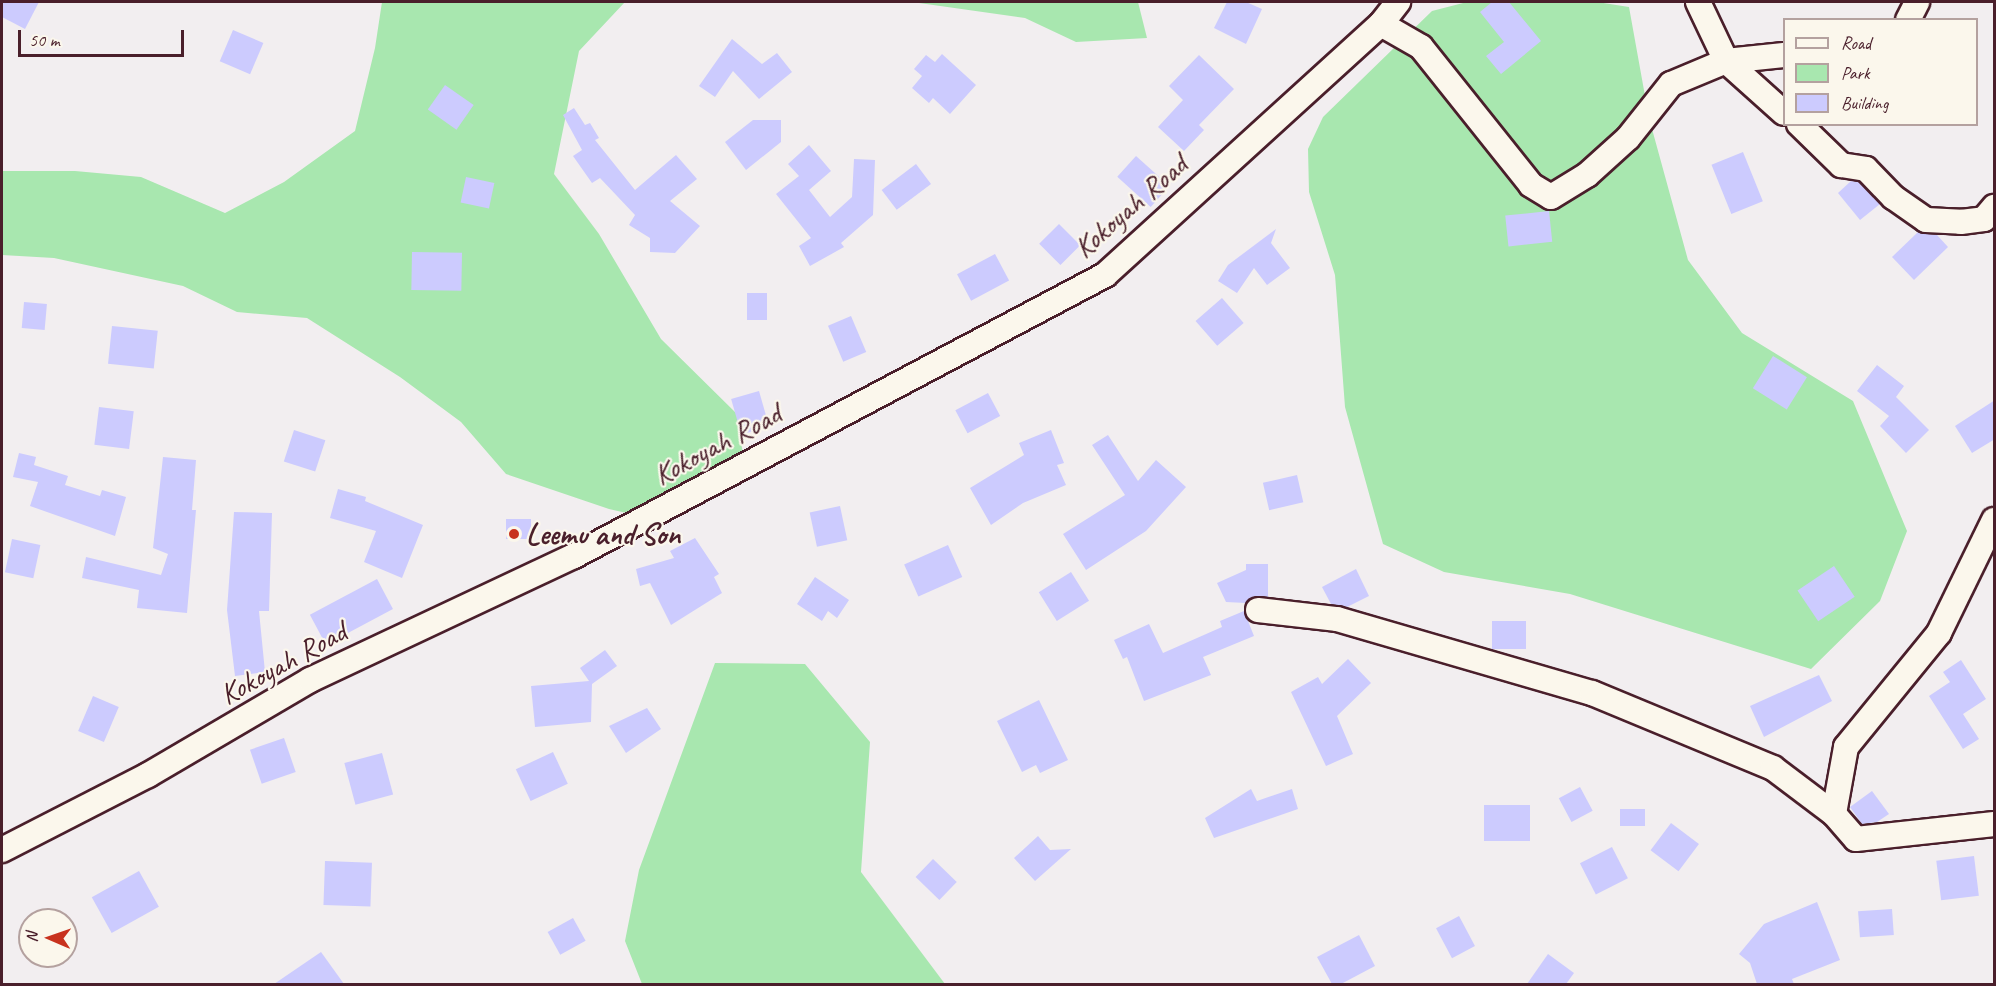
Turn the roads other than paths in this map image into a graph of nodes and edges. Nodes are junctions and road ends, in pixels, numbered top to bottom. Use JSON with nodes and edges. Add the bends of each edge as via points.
{"nodes":[{"id":1,"x":1398,"y":2,"type":"edge"},
{"id":2,"x":1698,"y":2,"type":"edge"},
{"id":3,"x":1917,"y":2,"type":"edge"},
{"id":4,"x":1909,"y":18,"type":"edge"},
{"id":5,"x":1382,"y":24,"type":"junction"},
{"id":6,"x":1783,"y":55,"type":"edge"},
{"id":7,"x":1726,"y":61,"type":"junction"},
{"id":8,"x":1783,"y":111,"type":"edge"},
{"id":9,"x":1801,"y":126,"type":"edge"},
{"id":10,"x":1995,"y":207,"type":"edge"},
{"id":11,"x":1995,"y":520,"type":"edge"},
{"id":12,"x":1258,"y":610,"type":"dead end"},
{"id":13,"x":1834,"y":814,"type":"junction"},
{"id":14,"x":1995,"y":824,"type":"edge"},
{"id":15,"x":2,"y":850,"type":"edge"}],
"edges":[{"from":1,"to":5,"type":"street","name":"Kokoyah Road"},
{"from":2,"to":7,"type":"street"},
{"from":3,"to":4,"type":"street"},
{"from":5,"to":7,"type":"street","via":[[1421,47],[1531,185],[1551,197],[1587,175],[1628,138],[1671,84]]},
{"from":5,"to":15,"type":"street","name":"Kokoyah Road","via":[[1105,275],[574,556],[310,680],[148,775]]},
{"from":6,"to":7,"type":"street"},
{"from":7,"to":8,"type":"street"},
{"from":9,"to":10,"type":"street","via":[[1841,165],[1866,169],[1893,197],[1926,220],[1984,219]]},
{"from":11,"to":13,"type":"street","via":[[1939,633],[1846,747]]},
{"from":12,"to":13,"type":"street","via":[[1337,619],[1592,693],[1773,768]]},
{"from":13,"to":14,"type":"street","via":[[1856,839]]}]}
